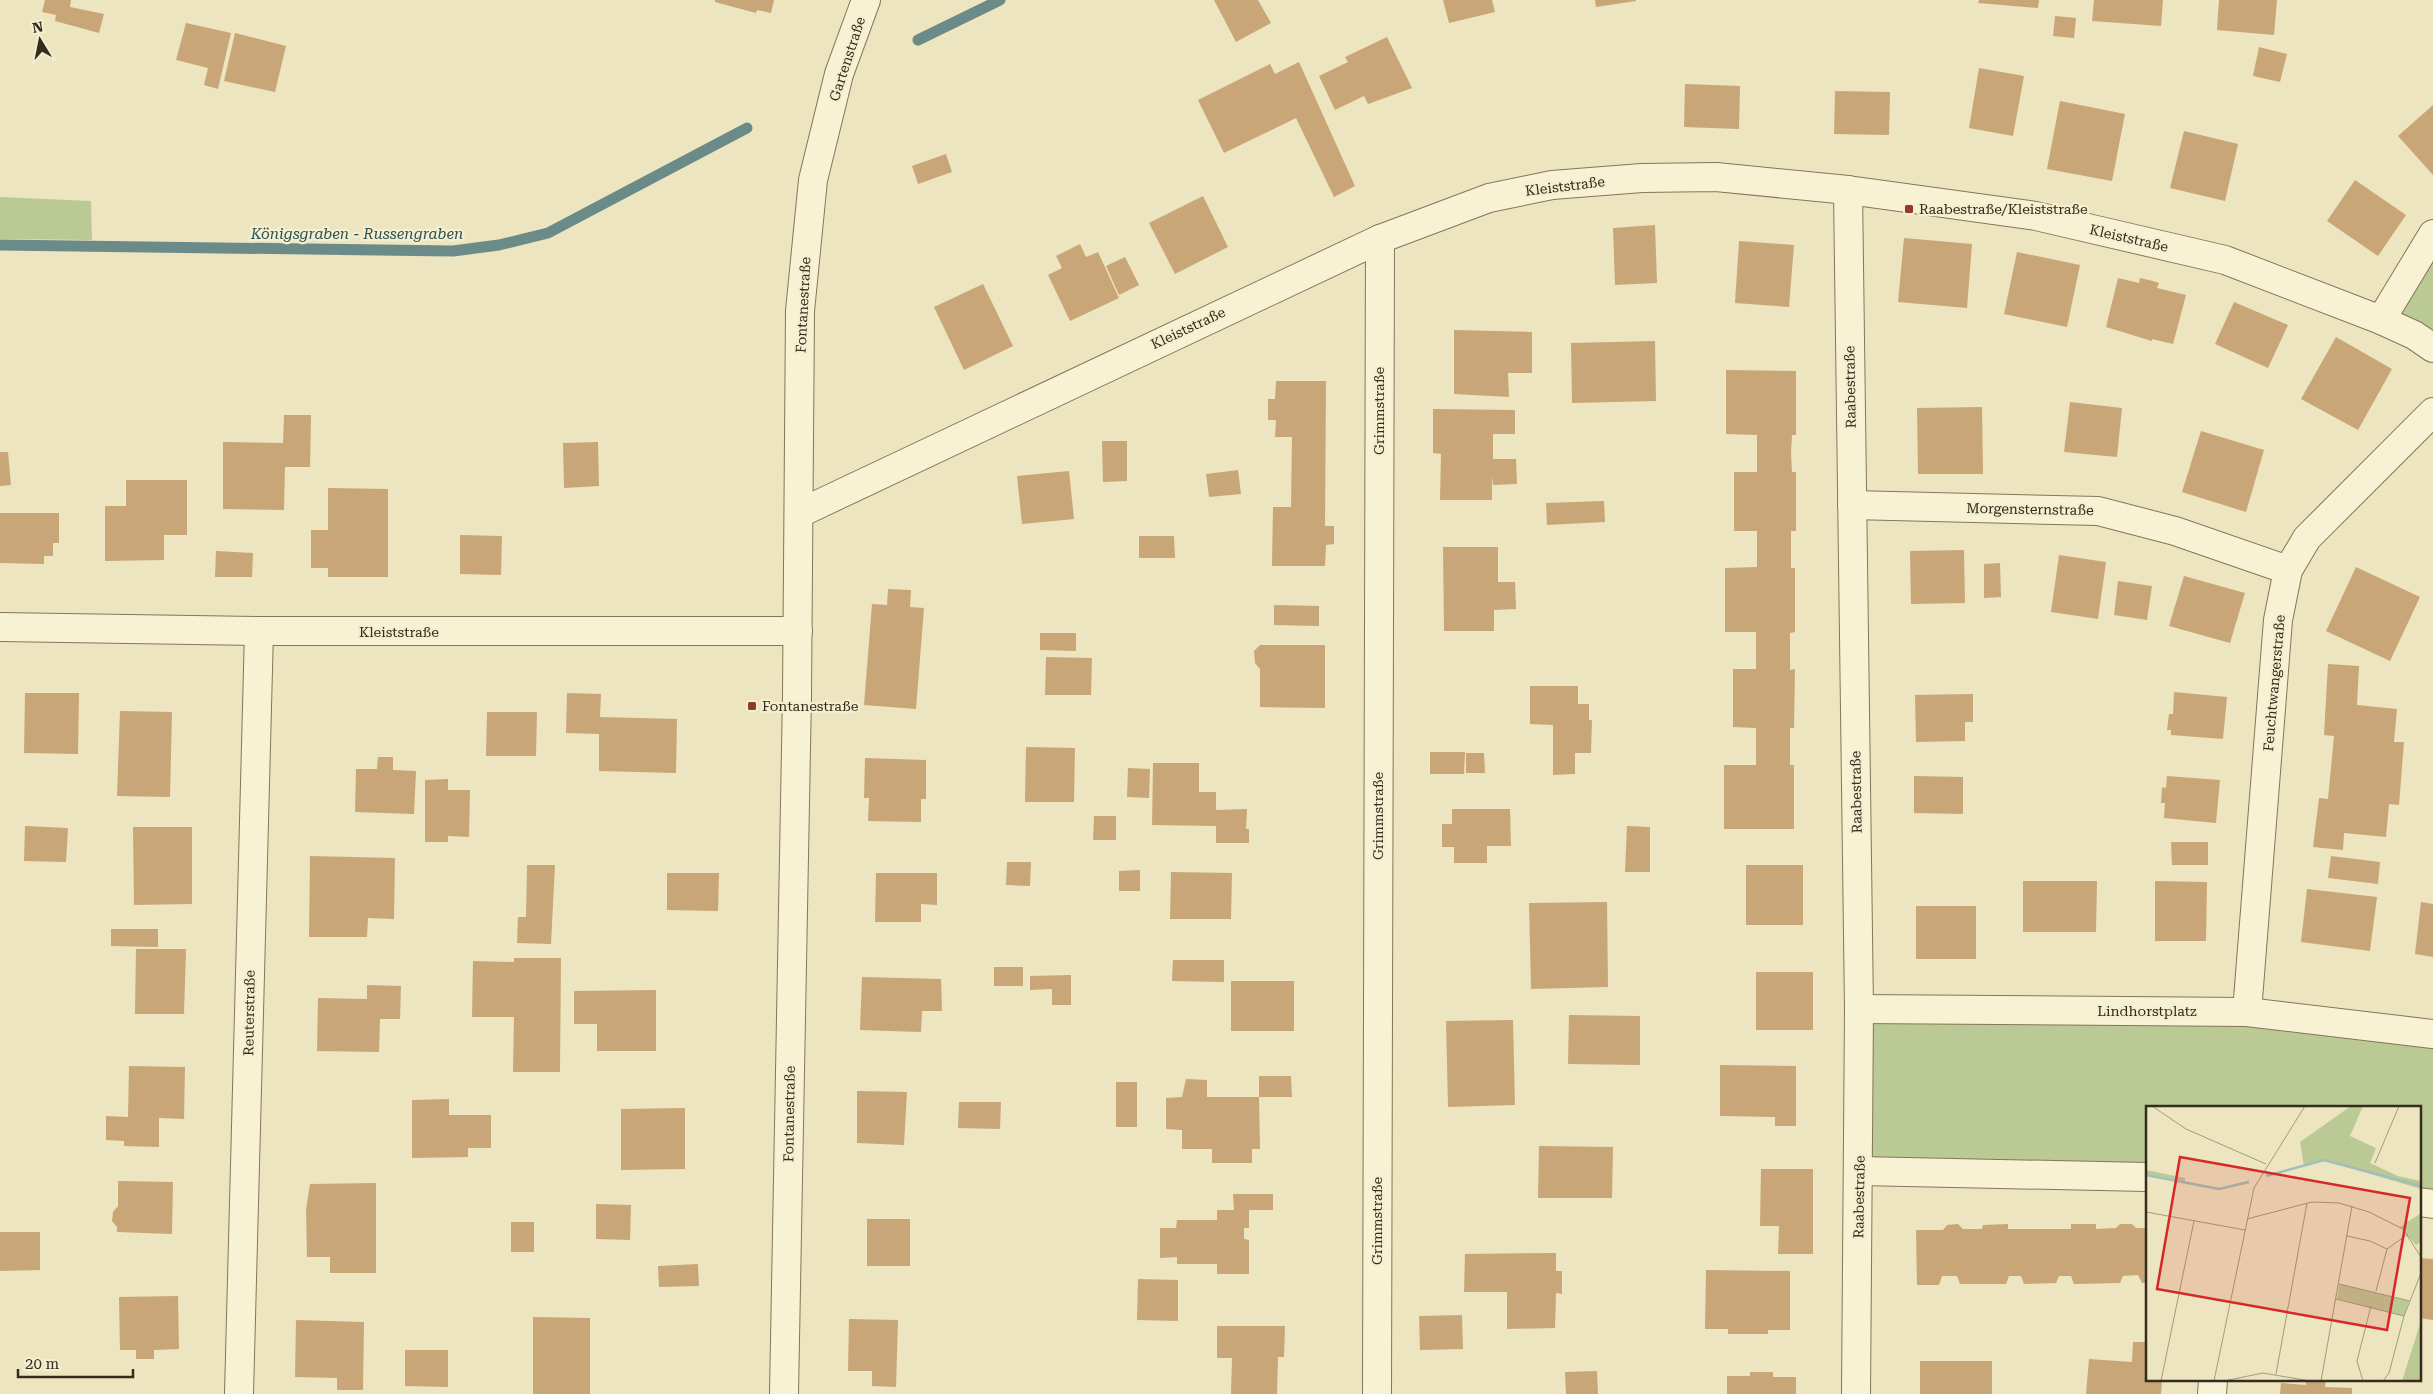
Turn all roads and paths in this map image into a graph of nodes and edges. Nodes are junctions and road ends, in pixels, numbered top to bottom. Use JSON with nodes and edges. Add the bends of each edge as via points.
{"nodes":[{"id":1,"x":866,"y":0,"type":"edge"},
{"id":2,"x":829,"y":117,"type":"joint"},
{"id":3,"x":1848,"y":190,"type":"junction"},
{"id":4,"x":2433,"y":234,"type":"edge"},
{"id":5,"x":1380,"y":239,"type":"junction"},
{"id":6,"x":2381,"y":320,"type":"junction"},
{"id":7,"x":2433,"y":348,"type":"edge"},
{"id":8,"x":2433,"y":412,"type":"edge"},
{"id":9,"x":1852,"y":505,"type":"junction"},
{"id":10,"x":800,"y":513,"type":"junction"},
{"id":11,"x":2288,"y":570,"type":"junction"},
{"id":12,"x":0,"y":627,"type":"edge"},
{"id":13,"x":259,"y":631,"type":"junction"},
{"id":14,"x":798,"y":631,"type":"junction"},
{"id":15,"x":1859,"y":1009,"type":"junction"},
{"id":16,"x":2248,"y":1012,"type":"junction"},
{"id":17,"x":2433,"y":1034,"type":"edge"},
{"id":18,"x":1859,"y":1171,"type":"junction"},
{"id":19,"x":2146,"y":1177,"type":"edge"},
{"id":20,"x":2420,"y":1202,"type":"edge"},
{"id":21,"x":2433,"y":1204,"type":"edge"},
{"id":22,"x":240,"y":1394,"type":"edge"},
{"id":23,"x":784,"y":1394,"type":"edge"},
{"id":24,"x":1377,"y":1394,"type":"edge"},
{"id":25,"x":1856,"y":1394,"type":"edge"}],
"edges":[{"from":1,"to":2,"type":"street","name":"Gartenstraße","via":[[839,74]]},
{"from":2,"to":10,"type":"street","name":"Fontanestraße","via":[[814,180],[800,311]]},
{"from":3,"to":5,"type":"street","name":"Kleiststraße","via":[[1716,177],[1642,178],[1552,185],[1489,198]]},
{"from":3,"to":6,"type":"street","name":"Kleiststraße","via":[[2036,216],[2225,260]]},
{"from":3,"to":9,"type":"street","name":"Raabestraße"},
{"from":4,"to":6,"type":"street"},
{"from":5,"to":10,"type":"street","name":"Kleiststraße"},
{"from":5,"to":24,"type":"street","name":"Grimmstraße"},
{"from":6,"to":7,"type":"street","name":"Kleiststraße","via":[[2414,334]]},
{"from":8,"to":11,"type":"street","name":"Feuchtwangerstraße","via":[[2307,538]]},
{"from":9,"to":11,"type":"street","name":"Morgensternstraße","via":[[2098,511],[2175,531]]},
{"from":9,"to":15,"type":"street","name":"Raabestraße"},
{"from":10,"to":14,"type":"street","name":"Fontanestraße"},
{"from":11,"to":16,"type":"street","name":"Feuchtwangerstraße","via":[[2278,620]]},
{"from":12,"to":13,"type":"street","name":"Kleiststraße"},
{"from":13,"to":14,"type":"street","name":"Kleiststraße"},
{"from":13,"to":22,"type":"street","name":"Reuterstraße"},
{"from":14,"to":23,"type":"street","name":"Fontanestraße"},
{"from":15,"to":16,"type":"street","name":"Lindhorstplatz"},
{"from":15,"to":18,"type":"street","name":"Raabestraße"},
{"from":16,"to":17,"type":"street","name":"Lindhorstplatz"},
{"from":18,"to":19,"type":"street"},
{"from":18,"to":25,"type":"street","name":"Raabestraße"},
{"from":20,"to":21,"type":"street"}]}
